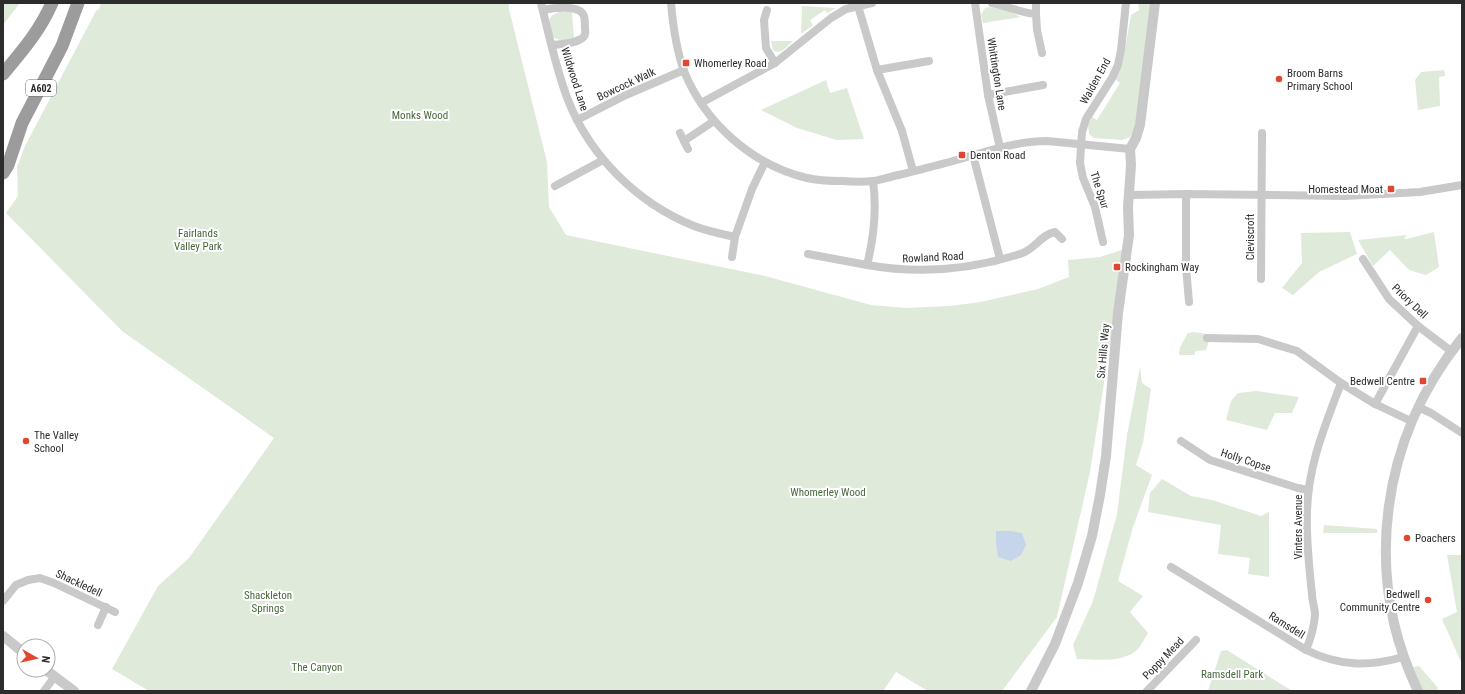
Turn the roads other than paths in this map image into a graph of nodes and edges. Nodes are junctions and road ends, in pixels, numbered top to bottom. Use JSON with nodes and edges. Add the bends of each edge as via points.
{"nodes":[{"id":1,"x":52,"y":3,"type":"edge"},
{"id":2,"x":78,"y":3,"type":"edge"},
{"id":3,"x":671,"y":3,"type":"edge"},
{"id":4,"x":872,"y":3,"type":"edge"},
{"id":5,"x":975,"y":3,"type":"edge"},
{"id":6,"x":992,"y":3,"type":"edge"},
{"id":7,"x":1036,"y":3,"type":"edge"},
{"id":8,"x":1126,"y":3,"type":"edge"},
{"id":9,"x":1155,"y":3,"type":"edge"},
{"id":10,"x":542,"y":6,"type":"edge"},
{"id":11,"x":858,"y":6,"type":"junction"},
{"id":12,"x":767,"y":10,"type":"dead end"},
{"id":13,"x":1036,"y":14,"type":"junction"},
{"id":14,"x":553,"y":45,"type":"junction"},
{"id":15,"x":1042,"y":53,"type":"dead end"},
{"id":16,"x":930,"y":60,"type":"dead end"},
{"id":17,"x":775,"y":63,"type":"junction"},
{"id":18,"x":684,"y":70,"type":"junction"},
{"id":19,"x":877,"y":70,"type":"junction"},
{"id":20,"x":3,"y":74,"type":"edge"},
{"id":21,"x":1043,"y":85,"type":"dead end"},
{"id":22,"x":988,"y":94,"type":"junction"},
{"id":23,"x":701,"y":103,"type":"junction"},
{"id":24,"x":577,"y":120,"type":"junction"},
{"id":25,"x":714,"y":121,"type":"junction"},
{"id":26,"x":680,"y":133,"type":"dead end"},
{"id":27,"x":1262,"y":133,"type":"dead end"},
{"id":28,"x":684,"y":141,"type":"junction"},
{"id":29,"x":1082,"y":144,"type":"junction"},
{"id":30,"x":1000,"y":148,"type":"junction"},
{"id":31,"x":688,"y":149,"type":"dead end"},
{"id":32,"x":1130,"y":149,"type":"junction"},
{"id":33,"x":973,"y":155,"type":"junction"},
{"id":34,"x":603,"y":160,"type":"junction"},
{"id":35,"x":765,"y":162,"type":"junction"},
{"id":36,"x":913,"y":171,"type":"junction"},
{"id":37,"x":3,"y":173,"type":"edge"},
{"id":38,"x":873,"y":181,"type":"junction"},
{"id":39,"x":1462,"y":185,"type":"edge"},
{"id":40,"x":555,"y":186,"type":"dead end"},
{"id":41,"x":1186,"y":194,"type":"junction"},
{"id":42,"x":1129,"y":195,"type":"junction"},
{"id":43,"x":1261,"y":196,"type":"junction"},
{"id":44,"x":735,"y":237,"type":"junction"},
{"id":45,"x":1062,"y":239,"type":"dead end"},
{"id":46,"x":1103,"y":242,"type":"dead end"},
{"id":47,"x":808,"y":254,"type":"dead end"},
{"id":48,"x":732,"y":257,"type":"dead end"},
{"id":49,"x":1000,"y":259,"type":"junction"},
{"id":50,"x":1363,"y":259,"type":"dead end"},
{"id":51,"x":867,"y":265,"type":"junction"},
{"id":52,"x":1261,"y":279,"type":"dead end"},
{"id":53,"x":1189,"y":302,"type":"dead end"},
{"id":54,"x":1418,"y":326,"type":"junction"},
{"id":55,"x":1207,"y":338,"type":"dead end"},
{"id":56,"x":1462,"y":338,"type":"edge"},
{"id":57,"x":1451,"y":351,"type":"junction"},
{"id":58,"x":1341,"y":383,"type":"junction"},
{"id":59,"x":1375,"y":404,"type":"junction"},
{"id":60,"x":1418,"y":407,"type":"junction"},
{"id":61,"x":1412,"y":421,"type":"junction"},
{"id":62,"x":1462,"y":433,"type":"edge"},
{"id":63,"x":1181,"y":441,"type":"dead end"},
{"id":64,"x":1308,"y":490,"type":"junction"},
{"id":65,"x":1171,"y":567,"type":"dead end"},
{"id":66,"x":3,"y":601,"type":"edge"},
{"id":67,"x":106,"y":607,"type":"junction"},
{"id":68,"x":115,"y":612,"type":"dead end"},
{"id":69,"x":98,"y":625,"type":"dead end"},
{"id":70,"x":3,"y":636,"type":"edge"},
{"id":71,"x":1196,"y":640,"type":"dead end"},
{"id":72,"x":16,"y":647,"type":"edge"},
{"id":73,"x":1306,"y":650,"type":"junction"},
{"id":74,"x":1403,"y":657,"type":"junction"},
{"id":75,"x":48,"y":678,"type":"edge"},
{"id":76,"x":56,"y":678,"type":"edge"},
{"id":77,"x":44,"y":691,"type":"edge"},
{"id":78,"x":74,"y":691,"type":"edge"},
{"id":79,"x":1031,"y":691,"type":"edge"},
{"id":80,"x":1147,"y":691,"type":"edge"},
{"id":81,"x":1418,"y":691,"type":"edge"}],
"edges":[{"from":1,"to":20,"type":"highway","via":[[27,46]]},
{"from":2,"to":37,"type":"highway","number":"A602","via":[[62,46],[22,123]]},
{"from":3,"to":18,"type":"street","via":[[676,42]]},
{"from":4,"to":11,"type":"street"},
{"from":5,"to":22,"type":"street","name":"Whittington Lane"},
{"from":6,"to":13,"type":"street"},
{"from":7,"to":13,"type":"street"},
{"from":8,"to":29,"type":"street","name":"Walden End","via":[[1118,65],[1086,119]]},
{"from":9,"to":32,"type":"street","name":"Six Hills Way","via":[[1140,125]]},
{"from":10,"to":14,"type":"street","name":"Wildwood Lane"},
{"from":10,"to":14,"type":"street","name":"Wildwood Lane","via":[[574,9],[584,16],[584,37],[578,41]]},
{"from":11,"to":17,"type":"street","via":[[846,9],[831,18]]},
{"from":11,"to":19,"type":"street"},
{"from":12,"to":17,"type":"street","via":[[764,20],[766,48]]},
{"from":13,"to":15,"type":"street"},
{"from":14,"to":24,"type":"street","name":"Wildwood Lane"},
{"from":16,"to":19,"type":"street"},
{"from":17,"to":23,"type":"street"},
{"from":18,"to":23,"type":"street"},
{"from":18,"to":24,"type":"street","name":"Bowcock Walk"},
{"from":19,"to":36,"type":"street","via":[[902,131]]},
{"from":21,"to":22,"type":"street"},
{"from":22,"to":30,"type":"street","name":"Whittington Lane"},
{"from":23,"to":25,"type":"street"},
{"from":24,"to":34,"type":"street","name":"Wildwood Lane"},
{"from":25,"to":28,"type":"street"},
{"from":25,"to":35,"type":"street","via":[[740,146]]},
{"from":26,"to":28,"type":"street"},
{"from":27,"to":43,"type":"street"},
{"from":28,"to":31,"type":"street"},
{"from":29,"to":30,"type":"street","via":[[1035,141]]},
{"from":29,"to":32,"type":"street"},
{"from":29,"to":46,"type":"street","name":"The Spur","via":[[1080,163],[1083,178],[1095,207]]},
{"from":30,"to":33,"type":"street"},
{"from":32,"to":42,"type":"street","name":"Six Hills Way"},
{"from":33,"to":36,"type":"street"},
{"from":33,"to":49,"type":"street"},
{"from":34,"to":40,"type":"street"},
{"from":34,"to":44,"type":"street","name":"Wildwood Lane","via":[[645,199],[668,213],[694,226]]},
{"from":35,"to":38,"type":"street","via":[[790,173],[825,181]]},
{"from":35,"to":44,"type":"street","via":[[752,189]]},
{"from":36,"to":38,"type":"street"},
{"from":38,"to":51,"type":"street","via":[[875,222]]},
{"from":39,"to":43,"type":"street","via":[[1420,192],[1353,196]]},
{"from":41,"to":42,"type":"street"},
{"from":41,"to":43,"type":"street"},
{"from":41,"to":53,"type":"street","via":[[1186,267]]},
{"from":42,"to":79,"type":"street","name":"Six Hills Way","via":[[1129,235],[1118,313],[1106,456],[1100,496],[1092,536],[1078,583],[1055,644]]},
{"from":43,"to":52,"type":"street","name":"Cleviscroft"},
{"from":44,"to":48,"type":"street"},
{"from":45,"to":49,"type":"street","name":"Rowland Road","via":[[1055,232],[1048,234],[1029,251]]},
{"from":47,"to":51,"type":"street","name":"Rowland Road"},
{"from":49,"to":51,"type":"street","name":"Rowland Road","via":[[965,267],[906,271]]},
{"from":50,"to":54,"type":"street","name":"Priory Dell","via":[[1389,299]]},
{"from":54,"to":57,"type":"street","name":"Priory Dell"},
{"from":54,"to":59,"type":"street"},
{"from":55,"to":58,"type":"street","via":[[1258,339],[1297,351]]},
{"from":56,"to":57,"type":"street"},
{"from":57,"to":60,"type":"street"},
{"from":58,"to":59,"type":"street"},
{"from":58,"to":64,"type":"street","name":"Vinters Avenue","via":[[1314,458]]},
{"from":59,"to":61,"type":"street"},
{"from":60,"to":61,"type":"street"},
{"from":60,"to":62,"type":"street"},
{"from":61,"to":74,"type":"street","via":[[1394,475],[1386,530],[1388,589]]},
{"from":63,"to":64,"type":"street","name":"Holly Copse","via":[[1214,461]]},
{"from":64,"to":73,"type":"street","name":"Vinters Avenue","via":[[1307,537],[1315,612],[1314,628]]},
{"from":65,"to":73,"type":"street","name":"Ramsdell"},
{"from":66,"to":67,"type":"street","name":"Shackledell","via":[[16,585],[40,578]]},
{"from":67,"to":68,"type":"street","name":"Shackledell"},
{"from":67,"to":69,"type":"street","name":"Shackledell"},
{"from":70,"to":72,"type":"street"},
{"from":71,"to":80,"type":"street","name":"Poppy Mead"},
{"from":73,"to":74,"type":"street","name":"Ramsdell","via":[[1335,661],[1355,664],[1384,662]]},
{"from":74,"to":81,"type":"street"},
{"from":75,"to":77,"type":"street"},
{"from":76,"to":78,"type":"street"}]}
